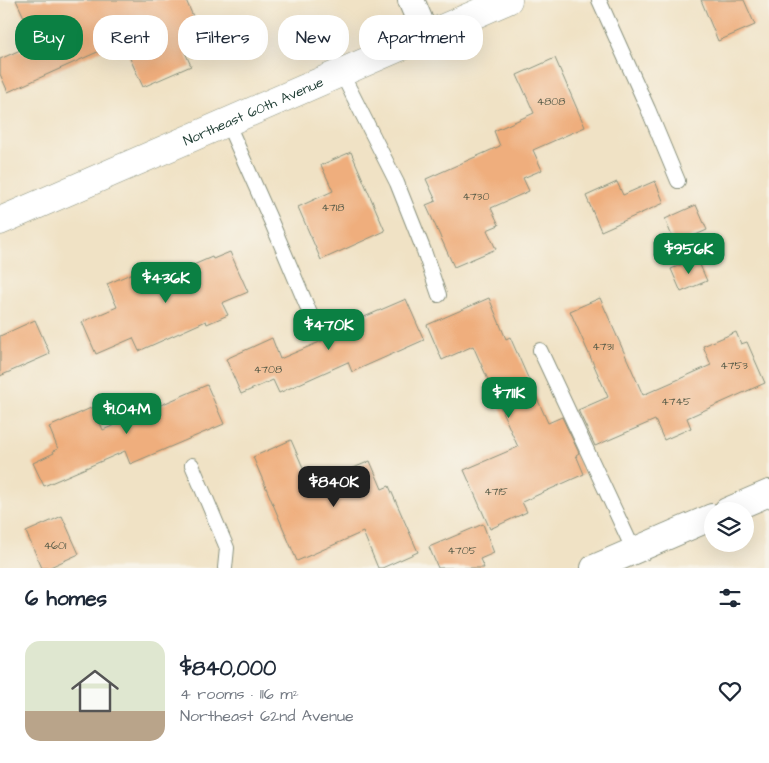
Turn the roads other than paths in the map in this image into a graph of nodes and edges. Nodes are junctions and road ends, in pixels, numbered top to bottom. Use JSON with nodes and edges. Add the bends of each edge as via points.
{"nodes":[{"id":1,"x":411,"y":0,"type":"edge"},
{"id":2,"x":508,"y":0,"type":"edge"},
{"id":3,"x":598,"y":0,"type":"edge"},
{"id":4,"x":417,"y":15,"type":"edge"},
{"id":5,"x":474,"y":15,"type":"edge"},
{"id":6,"x":370,"y":60,"type":"edge"},
{"id":7,"x":342,"y":72,"type":"junction"},
{"id":8,"x":227,"y":122,"type":"junction"},
{"id":9,"x":678,"y":181,"type":"dead end"},
{"id":10,"x":0,"y":221,"type":"edge"},
{"id":11,"x":438,"y":295,"type":"dead end"},
{"id":12,"x":317,"y":330,"type":"dead end"},
{"id":13,"x":540,"y":350,"type":"dead end"},
{"id":14,"x":192,"y":465,"type":"dead end"},
{"id":15,"x":769,"y":493,"type":"edge"},
{"id":16,"x":748,"y":502,"type":"edge"},
{"id":17,"x":704,"y":521,"type":"edge"},
{"id":18,"x":634,"y":552,"type":"junction"},
{"id":19,"x":225,"y":568,"type":"edge"},
{"id":20,"x":594,"y":568,"type":"edge"}],
"edges":[{"from":1,"to":4,"type":"street"},
{"from":2,"to":5,"type":"street","name":"Northeast 60th Avenue"},
{"from":3,"to":9,"type":"lane"},
{"from":6,"to":7,"type":"street","name":"Northeast 60th Avenue"},
{"from":7,"to":8,"type":"street","name":"Northeast 60th Avenue"},
{"from":7,"to":11,"type":"lane","via":[[397,183]]},
{"from":8,"to":10,"type":"street","name":"Northeast 60th Avenue"},
{"from":8,"to":12,"type":"lane"},
{"from":13,"to":18,"type":"lane"},
{"from":14,"to":19,"type":"lane","via":[[228,548]]},
{"from":15,"to":16,"type":"street"},
{"from":17,"to":18,"type":"street"},
{"from":18,"to":20,"type":"street"}]}
